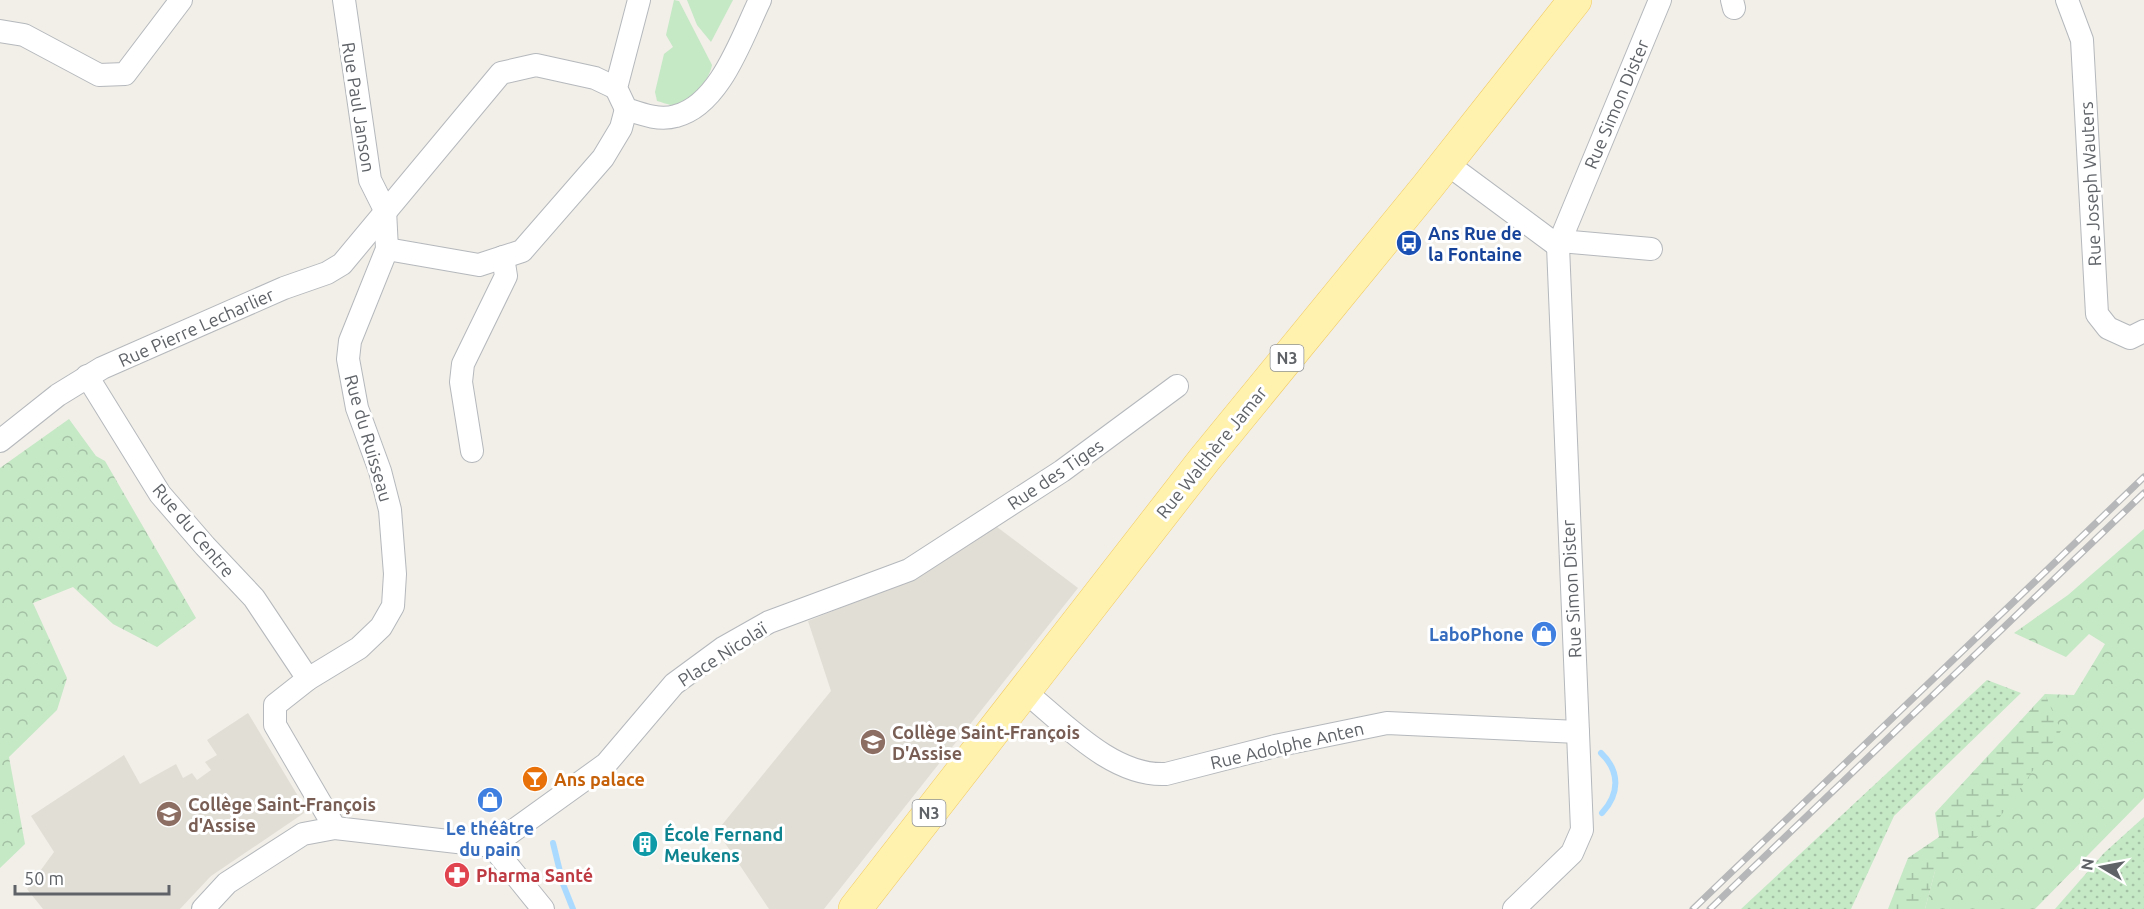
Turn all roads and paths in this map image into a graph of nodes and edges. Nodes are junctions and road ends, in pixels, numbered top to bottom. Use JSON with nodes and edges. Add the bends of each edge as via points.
{"nodes":[{"id":1,"x":182,"y":0,"type":"edge"},
{"id":2,"x":344,"y":0,"type":"edge"},
{"id":3,"x":639,"y":0,"type":"edge"},
{"id":4,"x":760,"y":0,"type":"edge"},
{"id":5,"x":1575,"y":0,"type":"edge"},
{"id":6,"x":1660,"y":0,"type":"edge"},
{"id":7,"x":2067,"y":0,"type":"edge"},
{"id":8,"x":0,"y":31,"type":"edge"},
{"id":9,"x":616,"y":88,"type":"junction"},
{"id":10,"x":626,"y":109,"type":"junction"},
{"id":11,"x":1446,"y":163,"type":"junction"},
{"id":12,"x":385,"y":210,"type":"junction"},
{"id":13,"x":1559,"y":244,"type":"junction"},
{"id":14,"x":387,"y":249,"type":"junction"},
{"id":15,"x":1652,"y":249,"type":"dead end"},
{"id":16,"x":503,"y":257,"type":"junction"},
{"id":17,"x":2144,"y":331,"type":"edge"},
{"id":18,"x":87,"y":376,"type":"junction"},
{"id":19,"x":1177,"y":386,"type":"dead end"},
{"id":20,"x":0,"y":441,"type":"edge"},
{"id":21,"x":472,"y":450,"type":"dead end"},
{"id":22,"x":930,"y":558,"type":"joint"},
{"id":23,"x":308,"y":679,"type":"junction"},
{"id":24,"x":1023,"y":690,"type":"junction"},
{"id":25,"x":1578,"y":732,"type":"junction"},
{"id":26,"x":335,"y":828,"type":"junction"},
{"id":27,"x":492,"y":846,"type":"junction"},
{"id":28,"x":203,"y":909,"type":"edge"},
{"id":29,"x":543,"y":909,"type":"edge"},
{"id":30,"x":855,"y":909,"type":"edge"},
{"id":31,"x":1514,"y":909,"type":"edge"}],
"edges":[{"from":1,"to":8,"type":"street","via":[[125,74],[99,75],[24,35]]},
{"from":2,"to":12,"type":"street","name":"Rue Paul Janson","via":[[370,180]]},
{"from":3,"to":9,"type":"street"},
{"from":4,"to":10,"type":"street","via":[[708,98],[676,116],[649,117]]},
{"from":5,"to":11,"type":"main road","name":"Rue Walthère Jamar","number":"N3"},
{"from":6,"to":13,"type":"street","name":"Rue Simon Dister"},
{"from":7,"to":17,"type":"street","name":"Rue Joseph Wauters","via":[[2082,40],[2097,314],[2108,328],[2130,338]]},
{"from":9,"to":10,"type":"street"},
{"from":9,"to":12,"type":"street","via":[[595,78],[536,65],[501,73]]},
{"from":10,"to":16,"type":"street","via":[[621,128],[585,181],[522,251]]},
{"from":11,"to":13,"type":"street"},
{"from":11,"to":24,"type":"main road","name":"Rue Walthère Jamar","number":"N3"},
{"from":12,"to":14,"type":"street","name":"Rue du Ruisseau"},
{"from":12,"to":18,"type":"street","name":"Rue Pierre Lecharlier","via":[[342,264],[327,273],[284,288]]},
{"from":13,"to":15,"type":"street"},
{"from":13,"to":25,"type":"street","name":"Rue Simon Dister"},
{"from":14,"to":16,"type":"street","via":[[479,265]]},
{"from":14,"to":23,"type":"street","name":"Rue du Ruisseau","via":[[350,341],[348,359],[357,408],[390,510],[393,606],[374,636]]},
{"from":16,"to":21,"type":"street","via":[[506,276],[464,363],[461,382]]},
{"from":18,"to":20,"type":"street","name":"Rue Pierre Lecharlier"},
{"from":18,"to":23,"type":"street","name":"Rue du Centre","via":[[160,494],[254,598]]},
{"from":19,"to":22,"type":"street","name":"Rue des Tiges","via":[[1072,464]]},
{"from":22,"to":27,"type":"street","name":"Place Nicolaï","via":[[884,581],[770,622],[723,648],[674,684],[606,764]]},
{"from":23,"to":26,"type":"street","name":"Rue du Ruisseau","via":[[275,705],[275,725]]},
{"from":24,"to":25,"type":"street","name":"Rue Adolphe Anten","via":[[1102,753],[1148,775],[1387,723]]},
{"from":24,"to":30,"type":"main road","name":"Rue Walthère Jamar","number":"N3"},
{"from":25,"to":31,"type":"street","name":"Rue Simon Dister","via":[[1582,814],[1579,842]]},
{"from":26,"to":27,"type":"street"},
{"from":26,"to":28,"type":"street","via":[[289,841],[227,883]]},
{"from":27,"to":29,"type":"street"}]}
